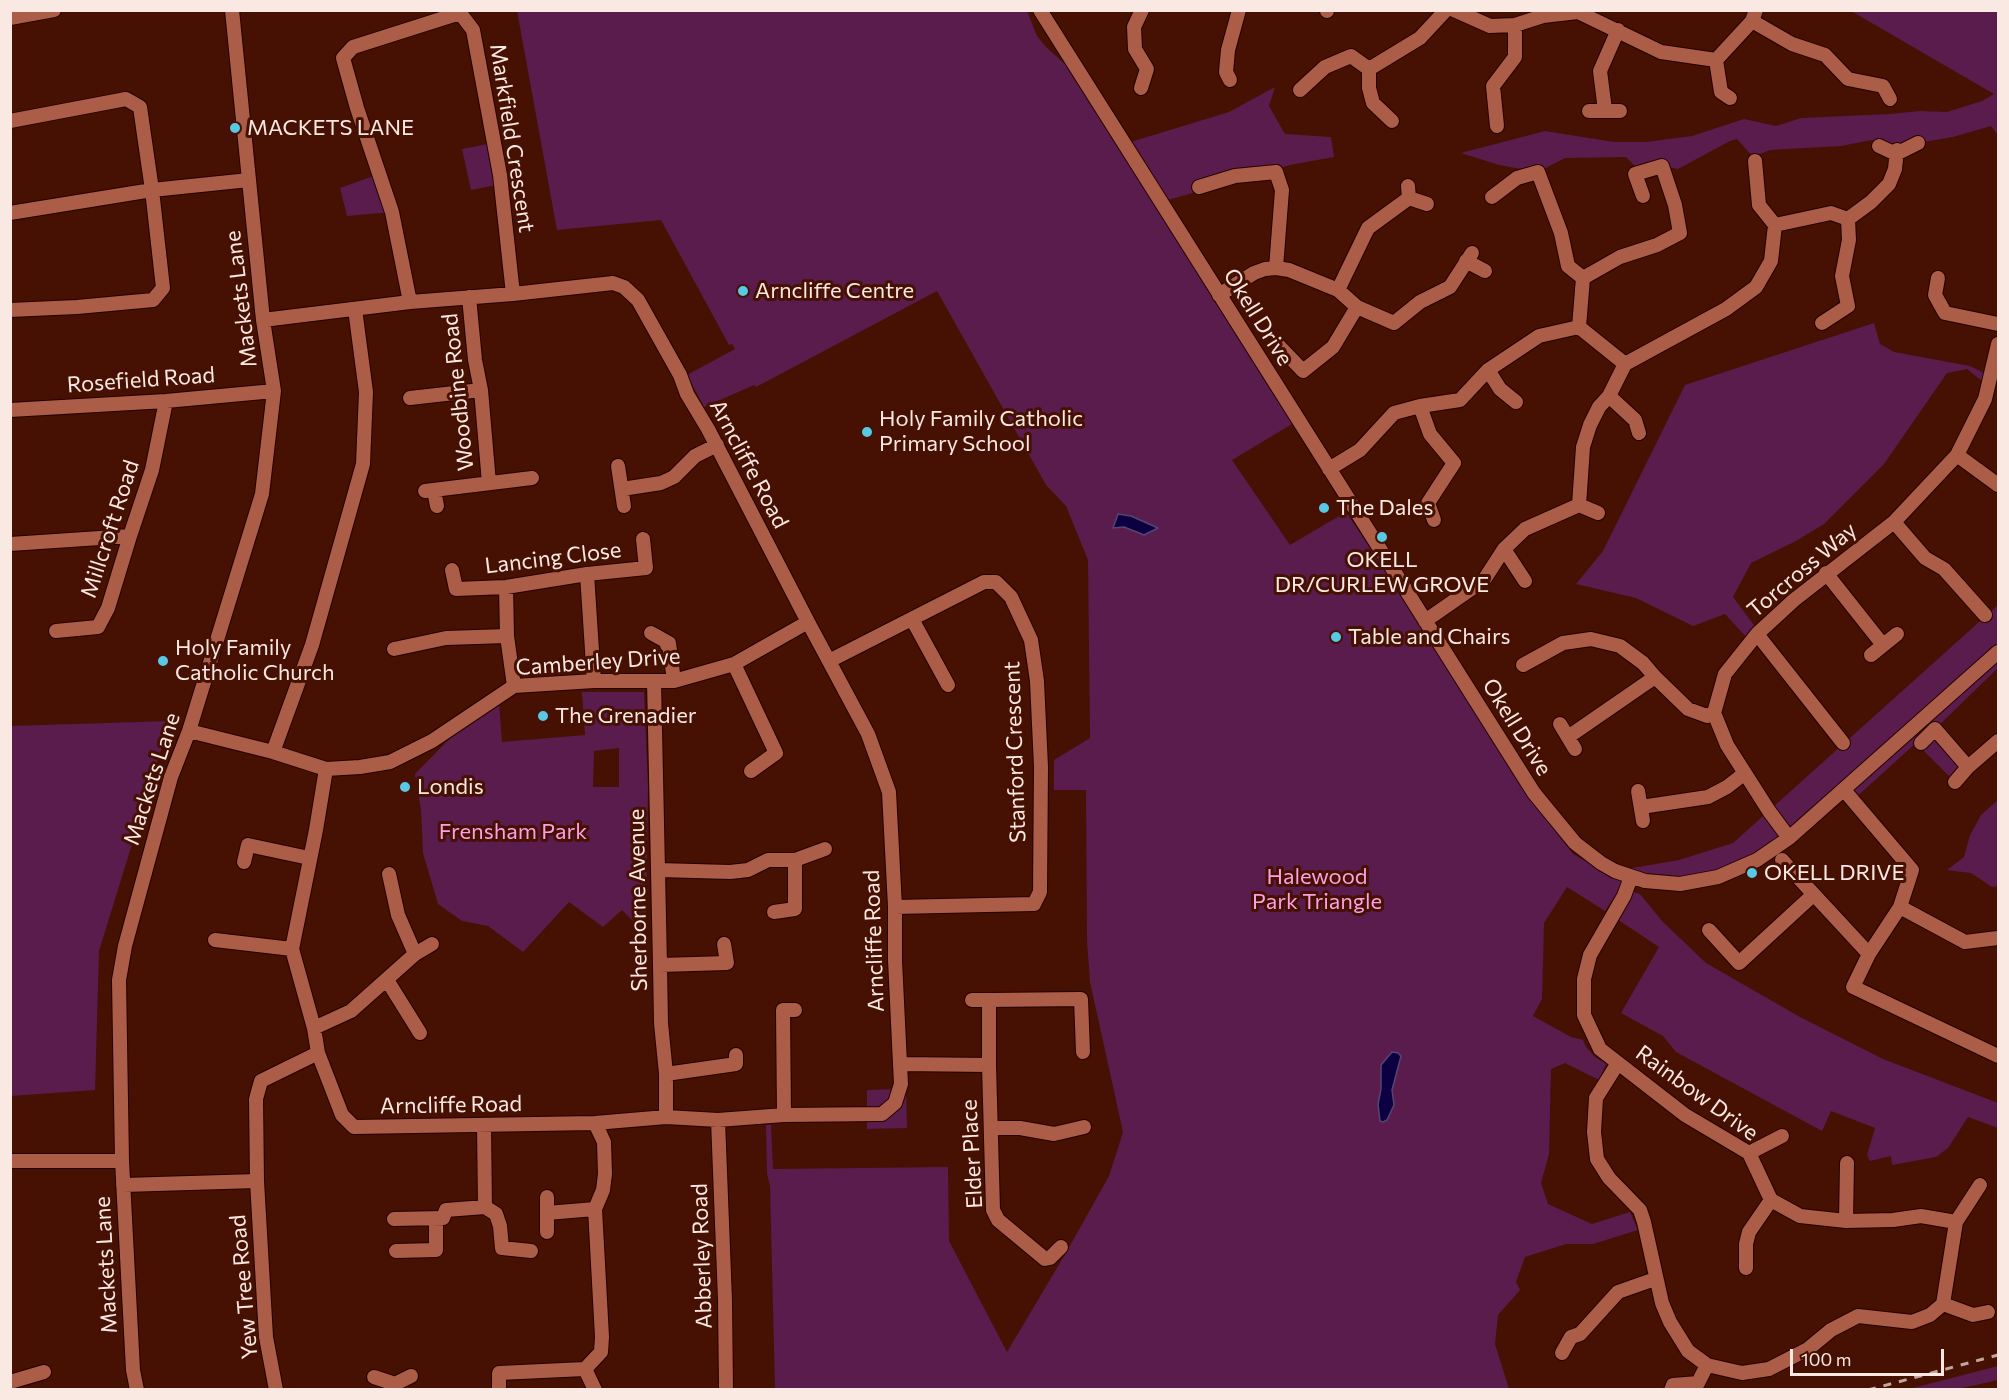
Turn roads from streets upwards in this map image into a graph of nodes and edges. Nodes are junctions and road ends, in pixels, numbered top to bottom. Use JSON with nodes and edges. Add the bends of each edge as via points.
{"nodes":[{"id":1,"x":54,"y":10,"type":"edge"},
{"id":2,"x":232,"y":10,"type":"edge"},
{"id":3,"x":1142,"y":10,"type":"edge"},
{"id":4,"x":1239,"y":10,"type":"edge"},
{"id":5,"x":1446,"y":10,"type":"edge"},
{"id":6,"x":1454,"y":10,"type":"edge"},
{"id":7,"x":1579,"y":11,"type":"edge"},
{"id":8,"x":1043,"y":12,"type":"edge"},
{"id":9,"x":1754,"y":16,"type":"edge"},
{"id":10,"x":10,"y":18,"type":"edge"},
{"id":11,"x":1515,"y":25,"type":"junction"},
{"id":12,"x":1618,"y":30,"type":"junction"},
{"id":13,"x":1716,"y":60,"type":"junction"},
{"id":14,"x":1369,"y":69,"type":"junction"},
{"id":15,"x":1230,"y":80,"type":"dead end"},
{"id":16,"x":1141,"y":87,"type":"dead end"},
{"id":17,"x":1300,"y":90,"type":"dead end"},
{"id":18,"x":1730,"y":98,"type":"dead end"},
{"id":19,"x":1890,"y":99,"type":"dead end"},
{"id":20,"x":1605,"y":110,"type":"junction"},
{"id":21,"x":1589,"y":111,"type":"dead end"},
{"id":22,"x":1620,"y":111,"type":"dead end"},
{"id":23,"x":10,"y":121,"type":"edge"},
{"id":24,"x":1392,"y":121,"type":"dead end"},
{"id":25,"x":1497,"y":126,"type":"dead end"},
{"id":26,"x":1918,"y":143,"type":"dead end"},
{"id":27,"x":1879,"y":146,"type":"dead end"},
{"id":28,"x":1897,"y":152,"type":"junction"},
{"id":29,"x":1755,"y":161,"type":"dead end"},
{"id":30,"x":249,"y":180,"type":"junction"},
{"id":31,"x":1199,"y":187,"type":"dead end"},
{"id":32,"x":152,"y":190,"type":"junction"},
{"id":33,"x":1643,"y":196,"type":"dead end"},
{"id":34,"x":1492,"y":197,"type":"dead end"},
{"id":35,"x":1427,"y":204,"type":"dead end"},
{"id":36,"x":10,"y":213,"type":"edge"},
{"id":37,"x":1848,"y":219,"type":"junction"},
{"id":38,"x":1775,"y":225,"type":"junction"},
{"id":39,"x":1276,"y":268,"type":"junction"},
{"id":40,"x":1485,"y":271,"type":"dead end"},
{"id":41,"x":1582,"y":278,"type":"junction"},
{"id":42,"x":1938,"y":278,"type":"dead end"},
{"id":43,"x":1338,"y":290,"type":"junction"},
{"id":44,"x":513,"y":294,"type":"junction"},
{"id":45,"x":1219,"y":295,"type":"junction"},
{"id":46,"x":469,"y":297,"type":"junction"},
{"id":47,"x":410,"y":302,"type":"junction"},
{"id":48,"x":1357,"y":307,"type":"junction"},
{"id":49,"x":355,"y":309,"type":"junction"},
{"id":50,"x":10,"y":310,"type":"edge"},
{"id":51,"x":263,"y":320,"type":"junction"},
{"id":52,"x":1822,"y":323,"type":"dead end"},
{"id":53,"x":1998,"y":324,"type":"edge"},
{"id":54,"x":1580,"y":327,"type":"junction"},
{"id":55,"x":1998,"y":344,"type":"edge"},
{"id":56,"x":1279,"y":346,"type":"dead end"},
{"id":57,"x":1625,"y":364,"type":"junction"},
{"id":58,"x":1488,"y":370,"type":"junction"},
{"id":59,"x":481,"y":390,"type":"junction"},
{"id":60,"x":274,"y":391,"type":"junction"},
{"id":61,"x":1609,"y":396,"type":"junction"},
{"id":62,"x":410,"y":397,"type":"dead end"},
{"id":63,"x":166,"y":401,"type":"junction"},
{"id":64,"x":1516,"y":402,"type":"dead end"},
{"id":65,"x":1420,"y":406,"type":"junction"},
{"id":66,"x":10,"y":410,"type":"edge"},
{"id":67,"x":1639,"y":433,"type":"dead end"},
{"id":68,"x":717,"y":445,"type":"junction"},
{"id":69,"x":1957,"y":455,"type":"junction"},
{"id":70,"x":618,"y":466,"type":"dead end"},
{"id":71,"x":1329,"y":469,"type":"junction"},
{"id":72,"x":532,"y":478,"type":"dead end"},
{"id":73,"x":489,"y":483,"type":"junction"},
{"id":74,"x":1998,"y":485,"type":"edge"},
{"id":75,"x":622,"y":489,"type":"junction"},
{"id":76,"x":1579,"y":505,"type":"junction"},
{"id":77,"x":437,"y":506,"type":"dead end"},
{"id":78,"x":624,"y":506,"type":"dead end"},
{"id":79,"x":1598,"y":513,"type":"dead end"},
{"id":80,"x":1434,"y":520,"type":"dead end"},
{"id":81,"x":1894,"y":522,"type":"junction"},
{"id":82,"x":130,"y":536,"type":"junction"},
{"id":83,"x":643,"y":539,"type":"dead end"},
{"id":84,"x":10,"y":544,"type":"edge"},
{"id":85,"x":1504,"y":549,"type":"junction"},
{"id":86,"x":452,"y":570,"type":"dead end"},
{"id":87,"x":1826,"y":573,"type":"junction"},
{"id":88,"x":587,"y":574,"type":"junction"},
{"id":89,"x":1525,"y":581,"type":"dead end"},
{"id":90,"x":506,"y":587,"type":"junction"},
{"id":91,"x":1985,"y":615,"type":"dead end"},
{"id":92,"x":912,"y":619,"type":"junction"},
{"id":93,"x":1425,"y":621,"type":"junction"},
{"id":94,"x":808,"y":622,"type":"junction"},
{"id":95,"x":56,"y":631,"type":"dead end"},
{"id":96,"x":651,"y":633,"type":"dead end"},
{"id":97,"x":1757,"y":634,"type":"junction"},
{"id":98,"x":1897,"y":634,"type":"dead end"},
{"id":99,"x":507,"y":636,"type":"junction"},
{"id":100,"x":1883,"y":645,"type":"junction"},
{"id":101,"x":394,"y":649,"type":"dead end"},
{"id":102,"x":1871,"y":655,"type":"dead end"},
{"id":103,"x":1997,"y":655,"type":"edge"},
{"id":104,"x":829,"y":661,"type":"junction"},
{"id":105,"x":734,"y":664,"type":"junction"},
{"id":106,"x":1523,"y":665,"type":"dead end"},
{"id":107,"x":1655,"y":677,"type":"junction"},
{"id":108,"x":594,"y":681,"type":"junction"},
{"id":109,"x":654,"y":681,"type":"junction"},
{"id":110,"x":674,"y":681,"type":"junction"},
{"id":111,"x":948,"y":685,"type":"dead end"},
{"id":112,"x":514,"y":686,"type":"junction"},
{"id":113,"x":1714,"y":713,"type":"junction"},
{"id":114,"x":1560,"y":724,"type":"dead end"},
{"id":115,"x":189,"y":732,"type":"junction"},
{"id":116,"x":1998,"y":741,"type":"edge"},
{"id":117,"x":1843,"y":743,"type":"dead end"},
{"id":118,"x":1921,"y":743,"type":"dead end"},
{"id":119,"x":273,"y":752,"type":"junction"},
{"id":120,"x":1968,"y":766,"type":"junction"},
{"id":121,"x":326,"y":768,"type":"junction"},
{"id":122,"x":751,"y":771,"type":"dead end"},
{"id":123,"x":1745,"y":773,"type":"junction"},
{"id":124,"x":1955,"y":782,"type":"dead end"},
{"id":125,"x":1844,"y":790,"type":"junction"},
{"id":126,"x":1638,"y":791,"type":"dead end"},
{"id":127,"x":1641,"y":807,"type":"junction"},
{"id":128,"x":1643,"y":821,"type":"dead end"},
{"id":129,"x":1789,"y":838,"type":"junction"},
{"id":130,"x":825,"y":849,"type":"dead end"},
{"id":131,"x":309,"y":858,"type":"junction"},
{"id":132,"x":795,"y":860,"type":"junction"},
{"id":133,"x":1782,"y":860,"type":"dead end"},
{"id":134,"x":244,"y":862,"type":"dead end"},
{"id":135,"x":659,"y":870,"type":"junction"},
{"id":136,"x":389,"y":874,"type":"dead end"},
{"id":137,"x":1631,"y":877,"type":"junction"},
{"id":138,"x":1813,"y":896,"type":"junction"},
{"id":139,"x":895,"y":907,"type":"junction"},
{"id":140,"x":1899,"y":907,"type":"junction"},
{"id":141,"x":774,"y":912,"type":"dead end"},
{"id":142,"x":1709,"y":930,"type":"dead end"},
{"id":143,"x":1998,"y":938,"type":"edge"},
{"id":144,"x":215,"y":940,"type":"dead end"},
{"id":145,"x":432,"y":944,"type":"dead end"},
{"id":146,"x":724,"y":944,"type":"dead end"},
{"id":147,"x":292,"y":949,"type":"junction"},
{"id":148,"x":415,"y":954,"type":"junction"},
{"id":149,"x":1869,"y":954,"type":"junction"},
{"id":150,"x":660,"y":964,"type":"junction"},
{"id":151,"x":387,"y":980,"type":"junction"},
{"id":152,"x":972,"y":1000,"type":"dead end"},
{"id":153,"x":989,"y":1000,"type":"junction"},
{"id":154,"x":795,"y":1010,"type":"dead end"},
{"id":155,"x":314,"y":1028,"type":"junction"},
{"id":156,"x":420,"y":1033,"type":"dead end"},
{"id":157,"x":1083,"y":1052,"type":"dead end"},
{"id":158,"x":318,"y":1053,"type":"junction"},
{"id":159,"x":736,"y":1055,"type":"dead end"},
{"id":160,"x":1998,"y":1056,"type":"edge"},
{"id":161,"x":1618,"y":1063,"type":"junction"},
{"id":162,"x":900,"y":1064,"type":"junction"},
{"id":163,"x":989,"y":1065,"type":"junction"},
{"id":164,"x":666,"y":1074,"type":"junction"},
{"id":165,"x":784,"y":1115,"type":"junction"},
{"id":166,"x":666,"y":1117,"type":"junction"},
{"id":167,"x":718,"y":1120,"type":"junction"},
{"id":168,"x":595,"y":1123,"type":"junction"},
{"id":169,"x":484,"y":1125,"type":"junction"},
{"id":170,"x":1084,"y":1127,"type":"dead end"},
{"id":171,"x":990,"y":1128,"type":"junction"},
{"id":172,"x":1782,"y":1136,"type":"dead end"},
{"id":173,"x":1749,"y":1153,"type":"junction"},
{"id":174,"x":10,"y":1161,"type":"edge"},
{"id":175,"x":122,"y":1161,"type":"junction"},
{"id":176,"x":1846,"y":1163,"type":"dead end"},
{"id":177,"x":257,"y":1181,"type":"junction"},
{"id":178,"x":123,"y":1185,"type":"junction"},
{"id":179,"x":1980,"y":1185,"type":"dead end"},
{"id":180,"x":547,"y":1197,"type":"dead end"},
{"id":181,"x":1771,"y":1200,"type":"junction"},
{"id":182,"x":485,"y":1207,"type":"junction"},
{"id":183,"x":595,"y":1209,"type":"junction"},
{"id":184,"x":547,"y":1213,"type":"junction"},
{"id":185,"x":436,"y":1218,"type":"junction"},
{"id":186,"x":394,"y":1219,"type":"dead end"},
{"id":187,"x":1846,"y":1221,"type":"junction"},
{"id":188,"x":1956,"y":1222,"type":"junction"},
{"id":189,"x":547,"y":1232,"type":"dead end"},
{"id":190,"x":1061,"y":1247,"type":"dead end"},
{"id":191,"x":396,"y":1251,"type":"dead end"},
{"id":192,"x":531,"y":1251,"type":"dead end"},
{"id":193,"x":1043,"y":1257,"type":"junction"},
{"id":194,"x":1746,"y":1268,"type":"dead end"},
{"id":195,"x":1046,"y":1273,"type":"dead end"},
{"id":196,"x":1655,"y":1279,"type":"junction"},
{"id":197,"x":1943,"y":1304,"type":"junction"},
{"id":198,"x":1988,"y":1312,"type":"dead end"},
{"id":199,"x":1562,"y":1353,"type":"dead end"},
{"id":200,"x":1707,"y":1365,"type":"junction"},
{"id":201,"x":585,"y":1369,"type":"junction"},
{"id":202,"x":44,"y":1371,"type":"dead end"},
{"id":203,"x":411,"y":1376,"type":"dead end"},
{"id":204,"x":374,"y":1377,"type":"dead end"},
{"id":205,"x":10,"y":1382,"type":"edge"},
{"id":206,"x":395,"y":1387,"type":"edge"},
{"id":207,"x":137,"y":1389,"type":"edge"},
{"id":208,"x":276,"y":1389,"type":"edge"},
{"id":209,"x":499,"y":1389,"type":"edge"},
{"id":210,"x":595,"y":1389,"type":"edge"},
{"id":211,"x":726,"y":1389,"type":"edge"},
{"id":212,"x":1671,"y":1389,"type":"edge"}],
"edges":[{"from":1,"to":10,"type":"street"},
{"from":2,"to":30,"type":"street","name":"Mackets Lane"},
{"from":3,"to":16,"type":"street","via":[[1134,27],[1135,49],[1147,69]]},
{"from":4,"to":15,"type":"street","via":[[1228,50],[1226,72]]},
{"from":5,"to":14,"type":"street","via":[[1420,38]]},
{"from":6,"to":11,"type":"street","via":[[1490,26]]},
{"from":7,"to":11,"type":"street"},
{"from":7,"to":12,"type":"street"},
{"from":8,"to":45,"type":"street","name":"Okell Drive"},
{"from":9,"to":13,"type":"street"},
{"from":9,"to":19,"type":"street","via":[[1792,44],[1825,55],[1848,79],[1883,86]]},
{"from":11,"to":25,"type":"street","via":[[1515,57],[1494,86]]},
{"from":12,"to":13,"type":"street","via":[[1661,52]]},
{"from":12,"to":20,"type":"street","via":[[1600,71]]},
{"from":13,"to":18,"type":"street","via":[[1721,92]]},
{"from":14,"to":17,"type":"street","via":[[1351,56],[1325,67]]},
{"from":14,"to":24,"type":"street","via":[[1374,103]]},
{"from":20,"to":21,"type":"street"},
{"from":20,"to":22,"type":"street"},
{"from":23,"to":32,"type":"street","via":[[126,99],[140,107]]},
{"from":26,"to":28,"type":"street"},
{"from":27,"to":28,"type":"street"},
{"from":28,"to":37,"type":"street","via":[[1889,184]]},
{"from":29,"to":38,"type":"street","via":[[1760,205]]},
{"from":30,"to":32,"type":"street"},
{"from":30,"to":51,"type":"street","name":"Mackets Lane"},
{"from":31,"to":39,"type":"street","via":[[1235,176],[1276,172],[1282,190]]},
{"from":32,"to":36,"type":"street"},
{"from":32,"to":50,"type":"street","via":[[163,288],[153,300]]},
{"from":33,"to":41,"type":"street","via":[[1635,174],[1662,166],[1680,233],[1620,257]]},
{"from":34,"to":41,"type":"street","via":[[1517,178],[1538,172],[1561,233],[1568,266]]},
{"from":35,"to":43,"type":"street","via":[[1409,192],[1368,228]]},
{"from":37,"to":38,"type":"street","via":[[1831,213]]},
{"from":37,"to":52,"type":"street","via":[[1850,240],[1842,276],[1852,309]]},
{"from":38,"to":57,"type":"street","via":[[1771,261],[1755,286],[1726,309]]},
{"from":39,"to":43,"type":"street"},
{"from":39,"to":45,"type":"street","via":[[1254,273]]},
{"from":40,"to":48,"type":"street","via":[[1469,257],[1450,287],[1420,302],[1394,323]]},
{"from":41,"to":54,"type":"street"},
{"from":42,"to":53,"type":"street","via":[[1935,295],[1946,313]]},
{"from":43,"to":48,"type":"street"},
{"from":44,"to":46,"type":"street","name":"Arncliffe Road"},
{"from":44,"to":47,"type":"street","name":"Markfield Crescent","via":[[500,175],[473,30],[460,13],[352,47],[343,58],[392,212]]},
{"from":44,"to":68,"type":"street","name":"Arncliffe Road","via":[[604,283],[624,287],[638,300]]},
{"from":45,"to":71,"type":"street","name":"Okell Drive"},
{"from":46,"to":47,"type":"street","name":"Arncliffe Road"},
{"from":46,"to":59,"type":"street","name":"Woodbine Road"},
{"from":47,"to":49,"type":"street","name":"Arncliffe Road"},
{"from":48,"to":56,"type":"street","via":[[1333,347],[1303,377]]},
{"from":49,"to":51,"type":"street","name":"Arncliffe Road"},
{"from":49,"to":119,"type":"street","via":[[366,392],[363,464],[312,645]]},
{"from":51,"to":60,"type":"street","name":"Mackets Lane"},
{"from":54,"to":57,"type":"street"},
{"from":54,"to":58,"type":"street","via":[[1539,336]]},
{"from":55,"to":69,"type":"street","name":"Torcross Way","via":[[1985,399]]},
{"from":57,"to":61,"type":"street"},
{"from":58,"to":64,"type":"street","via":[[1500,389]]},
{"from":58,"to":65,"type":"street","via":[[1460,400]]},
{"from":59,"to":62,"type":"street"},
{"from":59,"to":73,"type":"street","name":"Woodbine Road"},
{"from":60,"to":63,"type":"street","name":"Rosefield Road"},
{"from":60,"to":115,"type":"street","name":"Mackets Lane","via":[[262,494]]},
{"from":61,"to":67,"type":"street","via":[[1635,420]]},
{"from":61,"to":76,"type":"street","via":[[1599,407],[1583,447]]},
{"from":63,"to":66,"type":"street","name":"Rosefield Road"},
{"from":63,"to":82,"type":"street","name":"Millcroft Road","via":[[152,470]]},
{"from":65,"to":71,"type":"street","via":[[1394,413],[1360,450]]},
{"from":65,"to":80,"type":"street","via":[[1430,434],[1454,463],[1428,503]]},
{"from":68,"to":75,"type":"street","via":[[695,456],[674,477]]},
{"from":68,"to":94,"type":"street","name":"Arncliffe Road"},
{"from":69,"to":74,"type":"street"},
{"from":69,"to":81,"type":"street","name":"Torcross Way"},
{"from":70,"to":75,"type":"street"},
{"from":71,"to":93,"type":"street","name":"Okell Drive"},
{"from":72,"to":73,"type":"street"},
{"from":73,"to":77,"type":"street","via":[[430,490]]},
{"from":75,"to":78,"type":"street"},
{"from":76,"to":79,"type":"street"},
{"from":76,"to":85,"type":"street","via":[[1525,529]]},
{"from":81,"to":87,"type":"street","name":"Torcross Way"},
{"from":81,"to":91,"type":"street","via":[[1925,558],[1944,569]]},
{"from":82,"to":84,"type":"street"},
{"from":82,"to":95,"type":"street","name":"Millcroft Road","via":[[108,608],[98,627]]},
{"from":83,"to":88,"type":"street","name":"Lancing Close","via":[[646,568]]},
{"from":85,"to":89,"type":"street"},
{"from":85,"to":93,"type":"street","via":[[1484,580]]},
{"from":86,"to":90,"type":"street","name":"Lancing Close","via":[[456,589]]},
{"from":87,"to":97,"type":"street","name":"Torcross Way"},
{"from":87,"to":100,"type":"street"},
{"from":88,"to":90,"type":"street","name":"Lancing Close"},
{"from":88,"to":108,"type":"street"},
{"from":90,"to":99,"type":"street"},
{"from":92,"to":104,"type":"street","name":"Stanford Crescent"},
{"from":92,"to":111,"type":"street"},
{"from":92,"to":139,"type":"street","name":"Stanford Crescent","via":[[984,582],[996,582],[1011,597],[1030,640],[1037,681],[1040,892],[1034,904]]},
{"from":93,"to":137,"type":"street","name":"Okell Drive","via":[[1534,793],[1564,831],[1601,863]]},
{"from":94,"to":104,"type":"street","name":"Arncliffe Road"},
{"from":94,"to":105,"type":"street","name":"Camberley Drive"},
{"from":96,"to":110,"type":"street","via":[[668,644]]},
{"from":97,"to":113,"type":"street","name":"Torcross Way","via":[[1725,674]]},
{"from":97,"to":117,"type":"street"},
{"from":98,"to":100,"type":"street"},
{"from":99,"to":101,"type":"street","via":[[446,638]]},
{"from":99,"to":112,"type":"street"},
{"from":100,"to":102,"type":"street"},
{"from":103,"to":125,"type":"street","name":"Okell Drive"},
{"from":104,"to":139,"type":"street","name":"Arncliffe Road","via":[[868,734],[889,792]]},
{"from":105,"to":110,"type":"street","name":"Camberley Drive"},
{"from":105,"to":122,"type":"street","via":[[776,753]]},
{"from":106,"to":107,"type":"street","via":[[1563,643],[1591,639],[1620,646]]},
{"from":107,"to":113,"type":"street","via":[[1688,709],[1707,716]]},
{"from":107,"to":114,"type":"street","via":[[1571,743]]},
{"from":108,"to":109,"type":"street","name":"Camberley Drive"},
{"from":108,"to":112,"type":"street","name":"Camberley Drive"},
{"from":109,"to":110,"type":"street","name":"Camberley Drive"},
{"from":109,"to":135,"type":"street","name":"Sherborne Avenue"},
{"from":112,"to":121,"type":"street","name":"Camberley Drive","via":[[432,741],[390,762]]},
{"from":113,"to":123,"type":"street","via":[[1727,746]]},
{"from":115,"to":119,"type":"street","name":"Camberley Drive"},
{"from":115,"to":175,"type":"street","name":"Mackets Lane","via":[[171,777],[119,981]]},
{"from":116,"to":120,"type":"street"},
{"from":118,"to":120,"type":"street","via":[[1935,729]]},
{"from":119,"to":121,"type":"street","name":"Camberley Drive"},
{"from":120,"to":124,"type":"street"},
{"from":121,"to":131,"type":"street","name":"Arncliffe Road"},
{"from":123,"to":127,"type":"street","via":[[1708,796]]},
{"from":123,"to":129,"type":"street"},
{"from":125,"to":129,"type":"street","name":"Okell Drive"},
{"from":125,"to":140,"type":"street","via":[[1912,870]]},
{"from":126,"to":127,"type":"street"},
{"from":127,"to":128,"type":"street"},
{"from":129,"to":137,"type":"street","name":"Okell Drive","via":[[1757,860],[1718,878],[1680,884]]},
{"from":130,"to":132,"type":"street"},
{"from":131,"to":134,"type":"street","via":[[248,845]]},
{"from":131,"to":147,"type":"street","name":"Arncliffe Road"},
{"from":132,"to":135,"type":"street","via":[[768,860],[748,870],[730,872]]},
{"from":132,"to":141,"type":"street","via":[[795,909]]},
{"from":133,"to":138,"type":"street"},
{"from":135,"to":150,"type":"street","name":"Sherborne Avenue"},
{"from":136,"to":148,"type":"street","via":[[398,915]]},
{"from":137,"to":161,"type":"street","name":"Rainbow Drive","via":[[1590,955],[1584,978],[1584,1015],[1600,1049]]},
{"from":138,"to":142,"type":"street","via":[[1739,963]]},
{"from":138,"to":149,"type":"street"},
{"from":139,"to":162,"type":"street","name":"Arncliffe Road"},
{"from":140,"to":143,"type":"street","via":[[1965,942]]},
{"from":140,"to":149,"type":"street"},
{"from":144,"to":147,"type":"street"},
{"from":145,"to":148,"type":"street"},
{"from":146,"to":150,"type":"street","via":[[727,963]]},
{"from":147,"to":155,"type":"street","name":"Arncliffe Road"},
{"from":148,"to":151,"type":"street"},
{"from":149,"to":160,"type":"street","via":[[1853,987]]},
{"from":150,"to":164,"type":"street","name":"Sherborne Avenue"},
{"from":151,"to":155,"type":"street","via":[[351,1011]]},
{"from":151,"to":156,"type":"street"},
{"from":152,"to":153,"type":"street"},
{"from":153,"to":157,"type":"street","via":[[1081,999]]},
{"from":153,"to":163,"type":"street","name":"Elder Place"},
{"from":154,"to":165,"type":"street","via":[[783,1010]]},
{"from":155,"to":158,"type":"street","name":"Arncliffe Road"},
{"from":158,"to":169,"type":"street","name":"Arncliffe Road","via":[[342,1114],[354,1127]]},
{"from":158,"to":177,"type":"street","name":"Yew Tree Road","via":[[261,1081],[256,1099]]},
{"from":159,"to":164,"type":"street","via":[[736,1064]]},
{"from":161,"to":173,"type":"street","name":"Rainbow Drive","via":[[1685,1115]]},
{"from":161,"to":196,"type":"street","via":[[1596,1098],[1597,1159],[1609,1178],[1640,1210]]},
{"from":162,"to":163,"type":"street"},
{"from":162,"to":165,"type":"street","name":"Arncliffe Road","via":[[901,1084],[895,1103],[882,1114]]},
{"from":163,"to":171,"type":"street","name":"Elder Place"},
{"from":164,"to":166,"type":"street","name":"Sherborne Avenue"},
{"from":165,"to":167,"type":"street","name":"Arncliffe Road"},
{"from":166,"to":167,"type":"street","name":"Arncliffe Road"},
{"from":166,"to":168,"type":"street","name":"Arncliffe Road"},
{"from":167,"to":211,"type":"street","name":"Abberley Road"},
{"from":168,"to":169,"type":"street","name":"Arncliffe Road"},
{"from":168,"to":183,"type":"street","via":[[604,1142],[606,1174]]},
{"from":169,"to":182,"type":"street"},
{"from":170,"to":171,"type":"street","via":[[1054,1134]]},
{"from":171,"to":193,"type":"street","name":"Elder Place","via":[[993,1210],[998,1220]]},
{"from":172,"to":173,"type":"street"},
{"from":173,"to":181,"type":"street","name":"Rainbow Drive"},
{"from":174,"to":175,"type":"street"},
{"from":175,"to":178,"type":"street","name":"Mackets Lane"},
{"from":176,"to":187,"type":"street"},
{"from":177,"to":178,"type":"street","name":"Yew Tree Road"},
{"from":177,"to":208,"type":"street","name":"Yew Tree Road","via":[[266,1337]]},
{"from":178,"to":207,"type":"street","name":"Mackets Lane"},
{"from":179,"to":188,"type":"street"},
{"from":180,"to":184,"type":"street"},
{"from":181,"to":187,"type":"street","via":[[1800,1216]]},
{"from":181,"to":194,"type":"street","via":[[1749,1232]]},
{"from":182,"to":185,"type":"street","via":[[446,1210],[443,1218]]},
{"from":182,"to":192,"type":"street","via":[[496,1214],[502,1248]]},
{"from":183,"to":184,"type":"street"},
{"from":183,"to":201,"type":"street","via":[[602,1337],[601,1352]]},
{"from":184,"to":189,"type":"street"},
{"from":185,"to":186,"type":"street"},
{"from":185,"to":191,"type":"street","via":[[436,1250]]},
{"from":187,"to":188,"type":"street","via":[[1921,1216]]},
{"from":188,"to":197,"type":"street"},
{"from":190,"to":193,"type":"street","via":[[1050,1258]]},
{"from":193,"to":195,"type":"street"},
{"from":196,"to":199,"type":"street","via":[[1618,1292],[1580,1334],[1571,1337]]},
{"from":196,"to":200,"type":"street","via":[[1662,1303],[1688,1351]]},
{"from":197,"to":198,"type":"street","via":[[1973,1315]]},
{"from":197,"to":200,"type":"street","via":[[1912,1322],[1858,1316],[1769,1369],[1742,1373]]},
{"from":200,"to":212,"type":"street","via":[[1698,1383],[1673,1384]]},
{"from":201,"to":209,"type":"street","via":[[499,1373]]},
{"from":201,"to":210,"type":"street"},
{"from":202,"to":205,"type":"street"},
{"from":203,"to":206,"type":"street"},
{"from":204,"to":206,"type":"street"}]}
